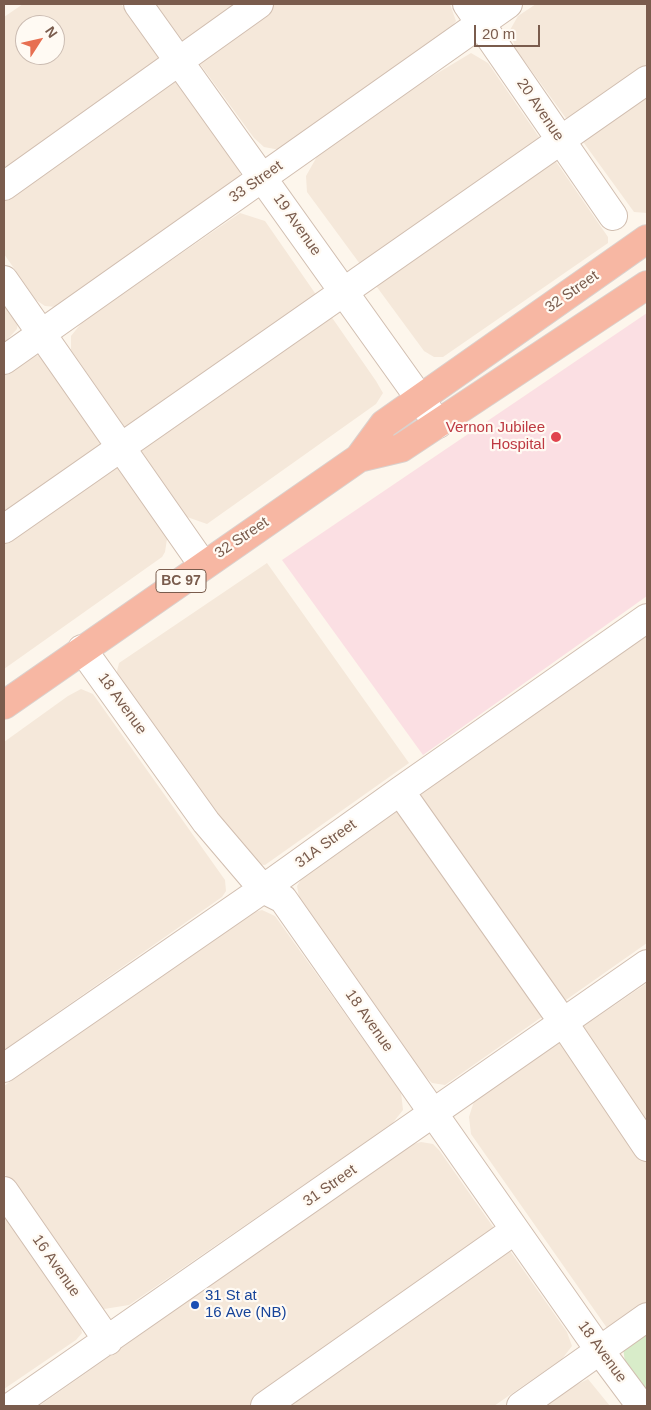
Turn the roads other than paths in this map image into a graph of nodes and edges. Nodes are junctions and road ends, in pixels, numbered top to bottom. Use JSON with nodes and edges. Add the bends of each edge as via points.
{"nodes":[{"id":1,"x":138,"y":4,"type":"edge"},
{"id":2,"x":259,"y":4,"type":"edge"},
{"id":3,"x":508,"y":4,"type":"edge"},
{"id":4,"x":474,"y":13,"type":"edge"},
{"id":5,"x":179,"y":60,"type":"junction"},
{"id":6,"x":647,"y":80,"type":"edge"},
{"id":7,"x":561,"y":140,"type":"junction"},
{"id":8,"x":263,"y":178,"type":"junction"},
{"id":9,"x":4,"y":186,"type":"edge"},
{"id":10,"x":613,"y":216,"type":"dead end"},
{"id":11,"x":647,"y":239,"type":"edge"},
{"id":12,"x":4,"y":280,"type":"edge"},
{"id":13,"x":647,"y":285,"type":"edge"},
{"id":14,"x":344,"y":292,"type":"junction"},
{"id":15,"x":42,"y":333,"type":"junction"},
{"id":16,"x":4,"y":360,"type":"edge"},
{"id":17,"x":421,"y":398,"type":"junction"},
{"id":18,"x":438,"y":424,"type":"junction"},
{"id":19,"x":121,"y":447,"type":"junction"},
{"id":20,"x":359,"y":458,"type":"junction"},
{"id":21,"x":4,"y":529,"type":"edge"},
{"id":22,"x":203,"y":565,"type":"junction"},
{"id":23,"x":647,"y":618,"type":"edge"},
{"id":24,"x":82,"y":649,"type":"junction"},
{"id":25,"x":4,"y":705,"type":"edge"},
{"id":26,"x":400,"y":791,"type":"junction"},
{"id":27,"x":263,"y":889,"type":"junction"},
{"id":28,"x":647,"y":964,"type":"edge"},
{"id":29,"x":563,"y":1022,"type":"junction"},
{"id":30,"x":4,"y":1068,"type":"edge"},
{"id":31,"x":434,"y":1113,"type":"junction"},
{"id":32,"x":647,"y":1147,"type":"edge"},
{"id":33,"x":4,"y":1191,"type":"edge"},
{"id":34,"x":515,"y":1230,"type":"junction"},
{"id":35,"x":647,"y":1317,"type":"edge"},
{"id":36,"x":108,"y":1341,"type":"junction"},
{"id":37,"x":600,"y":1351,"type":"junction"},
{"id":38,"x":12,"y":1406,"type":"edge"},
{"id":39,"x":265,"y":1406,"type":"edge"},
{"id":40,"x":521,"y":1406,"type":"edge"},
{"id":41,"x":641,"y":1406,"type":"edge"}],
"edges":[{"from":1,"to":5,"type":"street","name":"19 Avenue"},
{"from":2,"to":5,"type":"street"},
{"from":3,"to":4,"type":"street","name":"33 Street"},
{"from":4,"to":7,"type":"street","name":"20 Avenue"},
{"from":4,"to":8,"type":"street","name":"33 Street"},
{"from":5,"to":8,"type":"street","name":"19 Avenue"},
{"from":5,"to":9,"type":"street"},
{"from":6,"to":7,"type":"street"},
{"from":7,"to":10,"type":"street","name":"20 Avenue"},
{"from":7,"to":14,"type":"street"},
{"from":8,"to":14,"type":"street","name":"19 Avenue"},
{"from":8,"to":15,"type":"street","name":"33 Street"},
{"from":11,"to":17,"type":"highway","name":"32 Street","number":"BC 97"},
{"from":12,"to":15,"type":"street"},
{"from":13,"to":18,"type":"highway","name":"32 Street","number":"BC 97"},
{"from":14,"to":17,"type":"street","name":"19 Avenue"},
{"from":14,"to":19,"type":"street"},
{"from":15,"to":16,"type":"street","name":"33 Street"},
{"from":15,"to":19,"type":"street"},
{"from":17,"to":18,"type":"street","name":"19 Avenue"},
{"from":17,"to":20,"type":"highway","name":"32 Street","number":"BC 97","via":[[384,424]]},
{"from":18,"to":20,"type":"highway","name":"32 Street","number":"BC 97","via":[[401,448]]},
{"from":19,"to":21,"type":"street"},
{"from":19,"to":22,"type":"street"},
{"from":20,"to":22,"type":"highway","name":"32 Street","number":"BC 97"},
{"from":22,"to":24,"type":"highway","name":"32 Street","number":"BC 97"},
{"from":23,"to":26,"type":"street","name":"31A Street"},
{"from":24,"to":25,"type":"highway","name":"32 Street","number":"BC 97"},
{"from":24,"to":27,"type":"street","name":"18 Avenue","via":[[206,822]]},
{"from":26,"to":27,"type":"street","name":"31A Street"},
{"from":26,"to":29,"type":"street"},
{"from":27,"to":30,"type":"street","name":"31A Street"},
{"from":27,"to":31,"type":"street","name":"18 Avenue","via":[[283,899]]},
{"from":28,"to":29,"type":"street","name":"31 Street"},
{"from":29,"to":31,"type":"street","name":"31 Street"},
{"from":29,"to":32,"type":"street"},
{"from":31,"to":34,"type":"street","name":"18 Avenue"},
{"from":31,"to":36,"type":"street","name":"31 Street"},
{"from":33,"to":36,"type":"street","name":"16 Avenue"},
{"from":34,"to":37,"type":"street","name":"18 Avenue"},
{"from":34,"to":39,"type":"street"},
{"from":35,"to":37,"type":"street"},
{"from":36,"to":38,"type":"street","name":"31 Street"},
{"from":37,"to":40,"type":"street"},
{"from":37,"to":41,"type":"street","name":"18 Avenue"}]}
